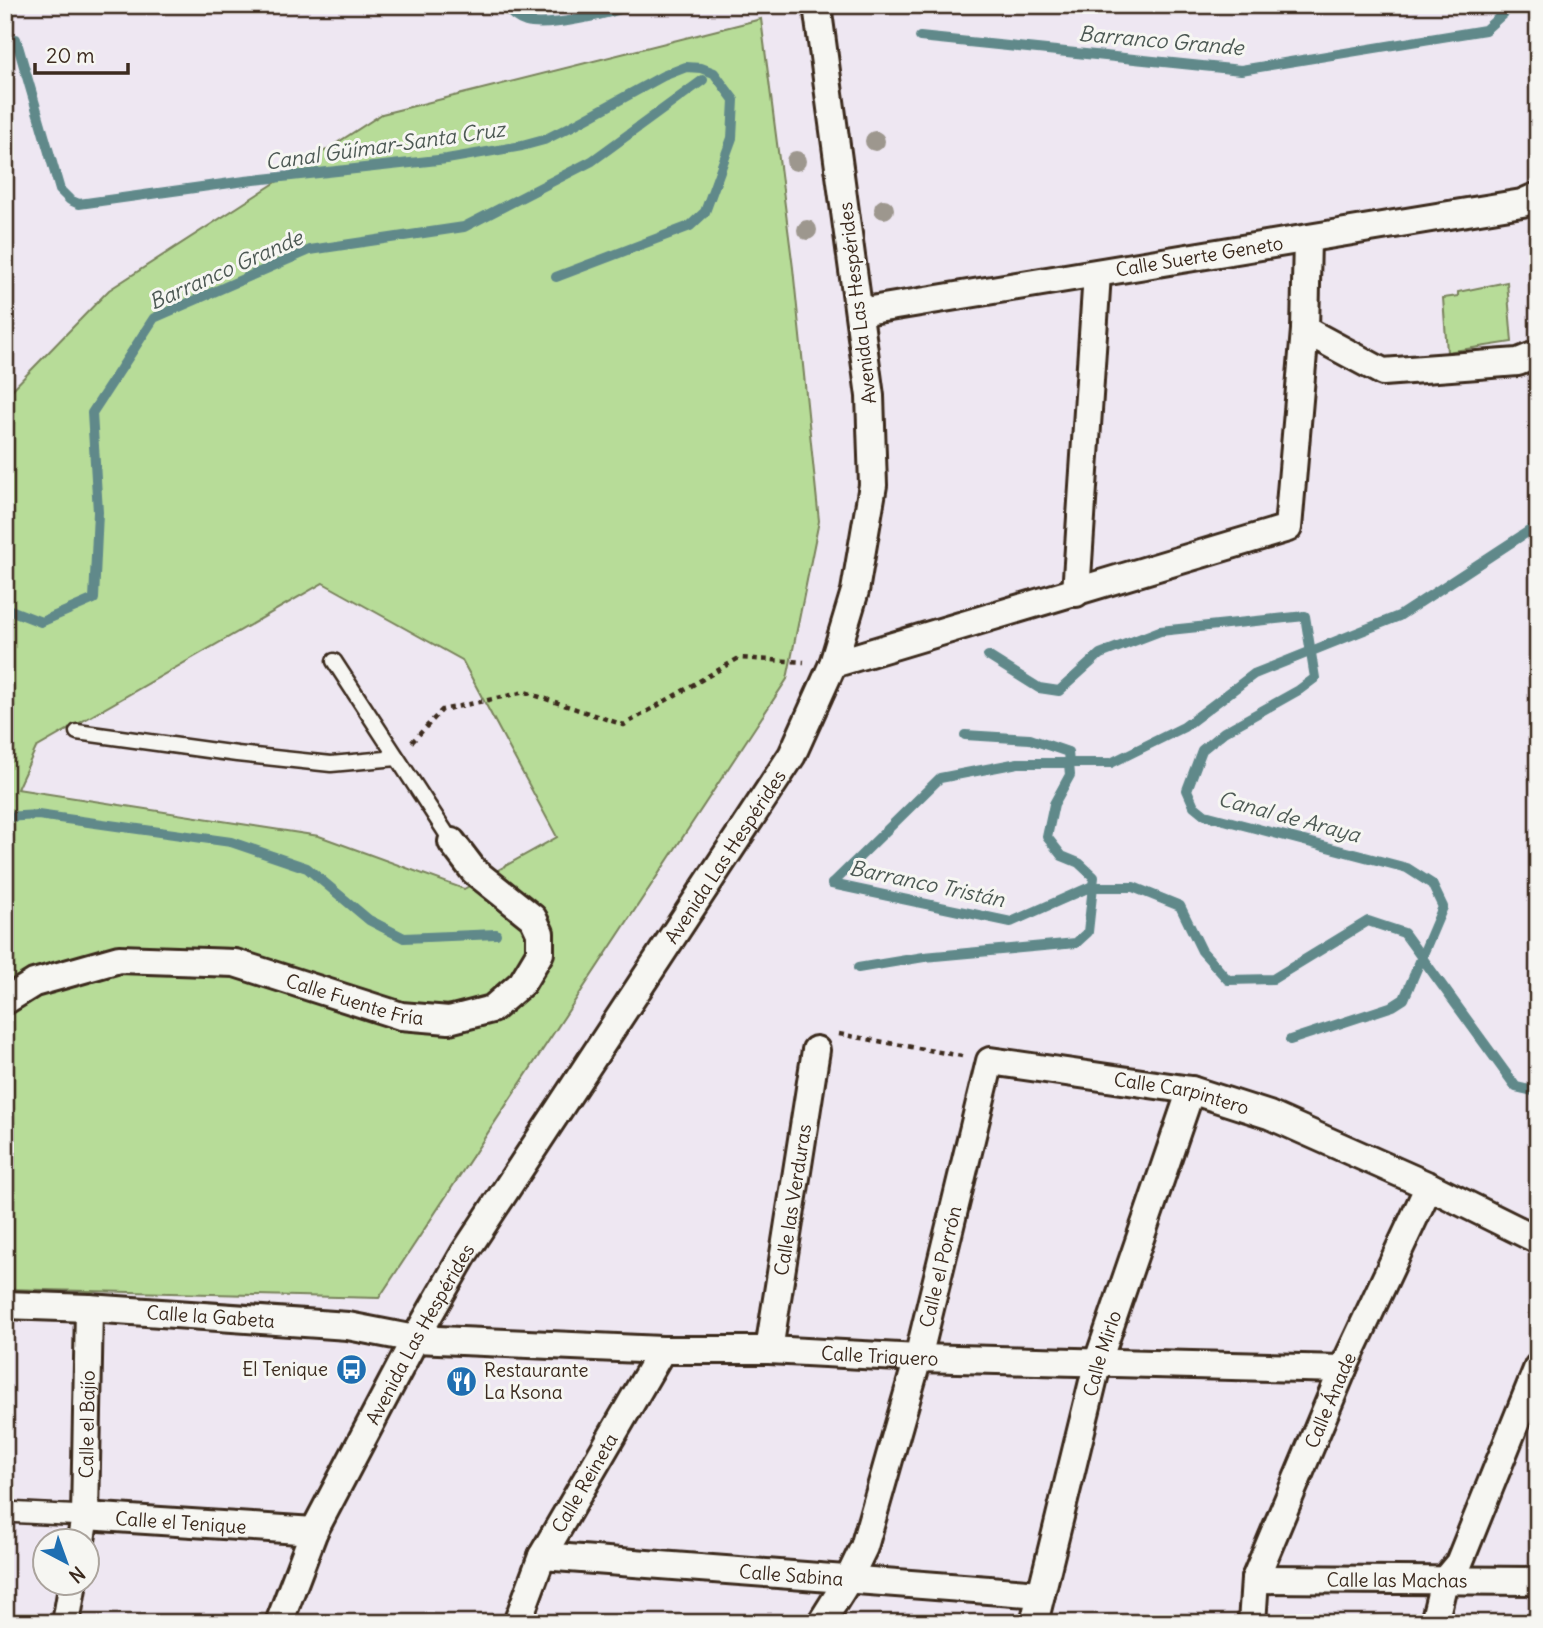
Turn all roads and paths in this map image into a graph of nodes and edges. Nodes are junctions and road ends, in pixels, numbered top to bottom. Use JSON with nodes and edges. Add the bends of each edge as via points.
{"nodes":[{"id":1,"x":817,"y":5,"type":"edge"},
{"id":2,"x":1538,"y":196,"type":"edge"},
{"id":3,"x":1307,"y":239,"type":"junction"},
{"id":4,"x":1097,"y":274,"type":"junction"},
{"id":5,"x":859,"y":312,"type":"junction"},
{"id":6,"x":1305,"y":330,"type":"junction"},
{"id":7,"x":1538,"y":354,"type":"edge"},
{"id":8,"x":1076,"y":593,"type":"junction"},
{"id":9,"x":334,"y":661,"type":"dead end"},
{"id":10,"x":833,"y":664,"type":"junction"},
{"id":11,"x":77,"y":732,"type":"dead end"},
{"id":12,"x":397,"y":758,"type":"junction"},
{"id":13,"x":452,"y":842,"type":"joint"},
{"id":14,"x":5,"y":1002,"type":"edge"},
{"id":15,"x":816,"y":1050,"type":"joint"},
{"id":16,"x":990,"y":1061,"type":"junction"},
{"id":17,"x":1191,"y":1090,"type":"junction"},
{"id":18,"x":1429,"y":1186,"type":"junction"},
{"id":19,"x":1538,"y":1240,"type":"edge"},
{"id":20,"x":5,"y":1305,"type":"edge"},
{"id":21,"x":89,"y":1308,"type":"junction"},
{"id":22,"x":415,"y":1339,"type":"junction"},
{"id":23,"x":662,"y":1350,"type":"junction"},
{"id":24,"x":769,"y":1350,"type":"junction"},
{"id":25,"x":918,"y":1358,"type":"junction"},
{"id":26,"x":1098,"y":1362,"type":"junction"},
{"id":27,"x":1538,"y":1367,"type":"edge"},
{"id":28,"x":1343,"y":1369,"type":"junction"},
{"id":29,"x":5,"y":1512,"type":"edge"},
{"id":30,"x":73,"y":1526,"type":"edge"},
{"id":31,"x":83,"y":1526,"type":"edge"},
{"id":32,"x":102,"y":1528,"type":"edge"},
{"id":33,"x":314,"y":1531,"type":"junction"},
{"id":34,"x":542,"y":1556,"type":"junction"},
{"id":35,"x":1255,"y":1579,"type":"junction"},
{"id":36,"x":848,"y":1580,"type":"junction"},
{"id":37,"x":1444,"y":1581,"type":"junction"},
{"id":38,"x":1538,"y":1581,"type":"edge"},
{"id":39,"x":1041,"y":1594,"type":"junction"},
{"id":40,"x":71,"y":1596,"type":"edge"},
{"id":41,"x":66,"y":1623,"type":"edge"},
{"id":42,"x":279,"y":1623,"type":"edge"},
{"id":43,"x":517,"y":1623,"type":"edge"},
{"id":44,"x":821,"y":1623,"type":"edge"},
{"id":45,"x":1034,"y":1623,"type":"edge"},
{"id":46,"x":1252,"y":1623,"type":"edge"},
{"id":47,"x":1434,"y":1623,"type":"edge"}],
"edges":[{"from":1,"to":5,"type":"street","name":"Avenida Las Hespérides"},
{"from":2,"to":3,"type":"street","name":"Calle Suerte Geneto","via":[[1522,203]]},
{"from":3,"to":4,"type":"street","name":"Calle Suerte Geneto"},
{"from":3,"to":6,"type":"street"},
{"from":4,"to":5,"type":"street","name":"Calle Suerte Geneto"},
{"from":4,"to":8,"type":"street"},
{"from":5,"to":10,"type":"street","name":"Avenida Las Hespérides","via":[[870,396],[873,485],[855,591]]},
{"from":6,"to":7,"type":"street","via":[[1383,372],[1518,362]]},
{"from":6,"to":8,"type":"street","via":[[1288,528]]},
{"from":8,"to":10,"type":"street"},
{"from":9,"to":12,"type":"lane"},
{"from":10,"to":12,"type":"path","via":[[739,659],[624,725],[525,692],[442,710]]},
{"from":10,"to":22,"type":"street","name":"Avenida Las Hespérides","via":[[792,755],[465,1252]]},
{"from":11,"to":12,"type":"lane","via":[[331,764]]},
{"from":12,"to":13,"type":"lane"},
{"from":13,"to":14,"type":"street","name":"Calle Fuente Fría","via":[[474,871],[533,918],[540,933],[540,953],[522,983],[492,1009],[449,1020],[401,1016],[235,963],[119,958],[34,983]]},
{"from":15,"to":16,"type":"path","via":[[819,1031]]},
{"from":15,"to":24,"type":"street","name":"Calle las Verduras"},
{"from":16,"to":17,"type":"street","name":"Calle Carpintero"},
{"from":16,"to":25,"type":"street","name":"Calle el Porrón"},
{"from":17,"to":18,"type":"street","name":"Calle Carpintero","via":[[1269,1115]]},
{"from":17,"to":26,"type":"street","name":"Calle Mirlo"},
{"from":18,"to":19,"type":"street","name":"Calle Carpintero"},
{"from":18,"to":28,"type":"street","name":"Calle Ánade"},
{"from":20,"to":21,"type":"street","name":"Calle la Gabeta"},
{"from":21,"to":22,"type":"street","name":"Calle la Gabeta","via":[[348,1326]]},
{"from":21,"to":31,"type":"street","name":"Calle el Bajío"},
{"from":22,"to":23,"type":"street","name":"Calle Triguero"},
{"from":22,"to":33,"type":"street","name":"Avenida Las Hespérides"},
{"from":23,"to":24,"type":"street","name":"Calle Triguero"},
{"from":23,"to":34,"type":"street","name":"Calle Reineta"},
{"from":24,"to":25,"type":"street","name":"Calle Triguero"},
{"from":25,"to":26,"type":"street","name":"Calle Triguero"},
{"from":25,"to":36,"type":"street","name":"Calle el Porrón","via":[[864,1547]]},
{"from":26,"to":28,"type":"street","name":"Calle Triguero"},
{"from":26,"to":39,"type":"street","name":"Calle Mirlo"},
{"from":27,"to":37,"type":"street","via":[[1459,1563]]},
{"from":28,"to":35,"type":"street","name":"Calle Ánade"},
{"from":29,"to":30,"type":"street","name":"Calle el Tenique"},
{"from":32,"to":33,"type":"street","name":"Calle el Tenique"},
{"from":33,"to":42,"type":"street","name":"Avenida Las Hespérides"},
{"from":34,"to":36,"type":"street","name":"Calle Sabina"},
{"from":34,"to":43,"type":"street","name":"Calle Reineta"},
{"from":35,"to":37,"type":"street","name":"Calle las Machas"},
{"from":35,"to":46,"type":"street","name":"Calle Ánade"},
{"from":36,"to":39,"type":"street","name":"Calle Sabina"},
{"from":36,"to":44,"type":"street","name":"Calle el Porrón"},
{"from":37,"to":38,"type":"street","name":"Calle las Machas"},
{"from":37,"to":47,"type":"street"},
{"from":39,"to":45,"type":"street","name":"Calle Mirlo"},
{"from":40,"to":41,"type":"street"}]}
